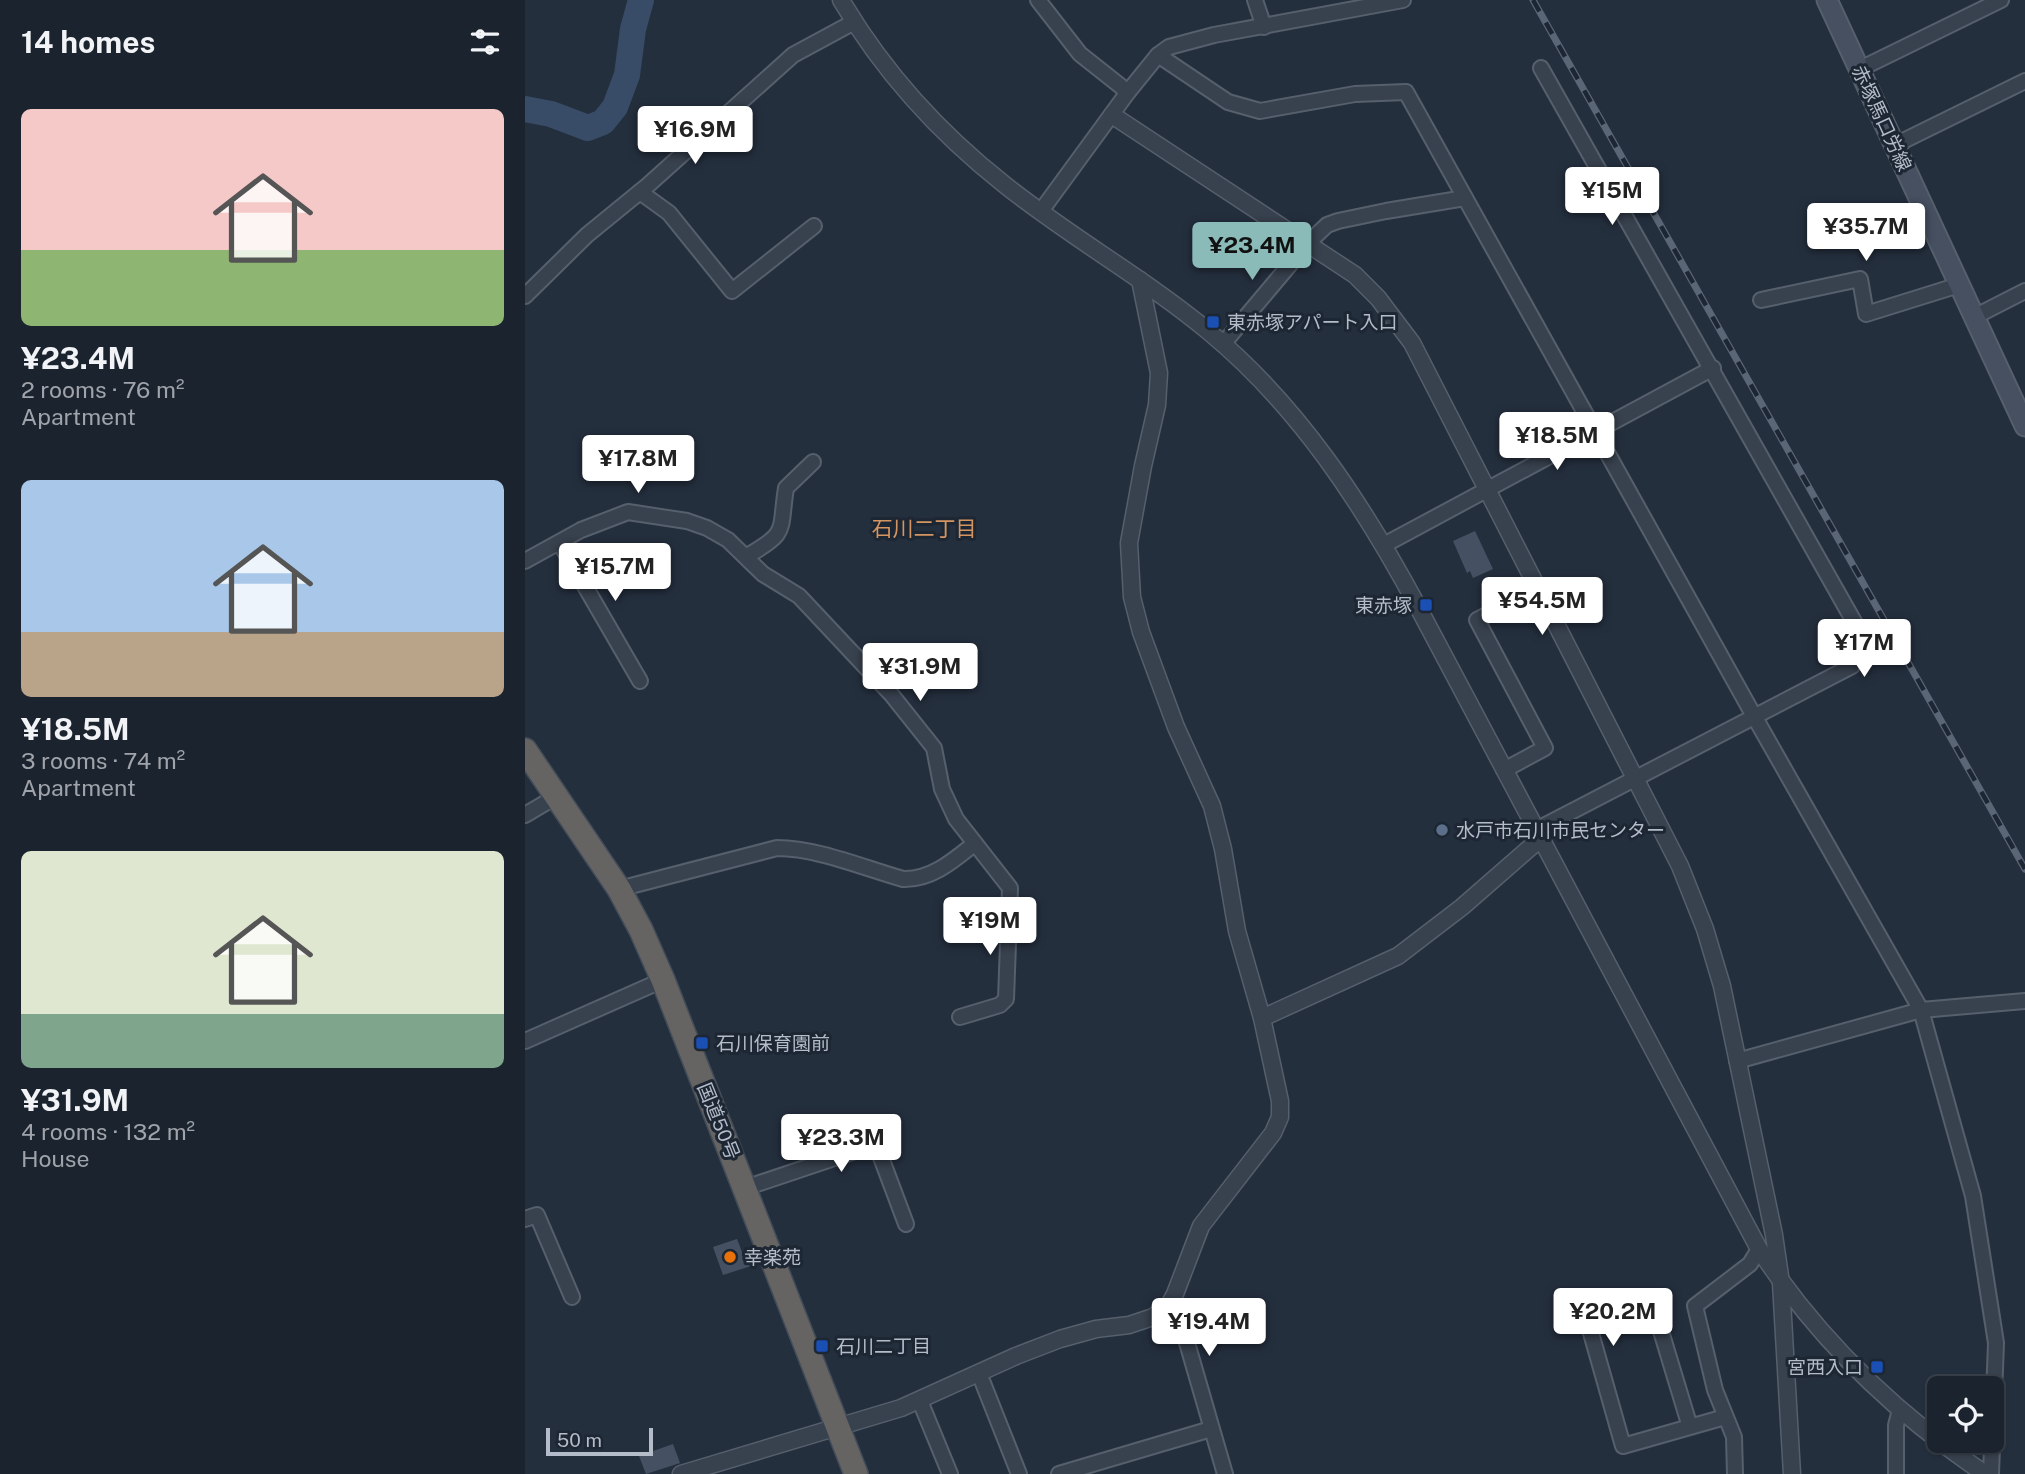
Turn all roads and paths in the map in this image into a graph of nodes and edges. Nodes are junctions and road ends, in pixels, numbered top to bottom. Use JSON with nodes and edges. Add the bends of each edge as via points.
{"nodes":[{"id":1,"x":841,"y":0,"type":"edge"},
{"id":2,"x":1038,"y":0,"type":"edge"},
{"id":3,"x":1255,"y":0,"type":"edge"},
{"id":4,"x":1403,"y":0,"type":"edge"},
{"id":5,"x":1827,"y":0,"type":"edge"},
{"id":6,"x":2001,"y":0,"type":"edge"},
{"id":7,"x":1339,"y":6,"type":"edge"},
{"id":8,"x":854,"y":22,"type":"junction"},
{"id":9,"x":1264,"y":27,"type":"junction"},
{"id":10,"x":1158,"y":55,"type":"junction"},
{"id":11,"x":1541,"y":68,"type":"dead end"},
{"id":12,"x":1860,"y":69,"type":"junction"},
{"id":13,"x":2025,"y":81,"type":"edge"},
{"id":14,"x":1128,"y":92,"type":"junction"},
{"id":15,"x":1112,"y":115,"type":"junction"},
{"id":16,"x":1895,"y":145,"type":"junction"},
{"id":17,"x":640,"y":192,"type":"junction"},
{"id":18,"x":1465,"y":198,"type":"junction"},
{"id":19,"x":1041,"y":211,"type":"junction"},
{"id":20,"x":814,"y":226,"type":"dead end"},
{"id":21,"x":1308,"y":243,"type":"junction"},
{"id":22,"x":1140,"y":280,"type":"junction"},
{"id":23,"x":1959,"y":285,"type":"junction"},
{"id":24,"x":2025,"y":291,"type":"edge"},
{"id":25,"x":525,"y":296,"type":"edge"},
{"id":26,"x":1761,"y":300,"type":"dead end"},
{"id":27,"x":1974,"y":317,"type":"junction"},
{"id":28,"x":1223,"y":344,"type":"junction"},
{"id":29,"x":1713,"y":368,"type":"junction"},
{"id":30,"x":2025,"y":426,"type":"edge"},
{"id":31,"x":1596,"y":430,"type":"junction"},
{"id":32,"x":813,"y":462,"type":"dead end"},
{"id":33,"x":1488,"y":489,"type":"junction"},
{"id":34,"x":560,"y":543,"type":"junction"},
{"id":35,"x":1384,"y":545,"type":"junction"},
{"id":36,"x":747,"y":556,"type":"junction"},
{"id":37,"x":525,"y":561,"type":"edge"},
{"id":38,"x":1538,"y":588,"type":"junction"},
{"id":39,"x":640,"y":681,"type":"dead end"},
{"id":40,"x":1754,"y":716,"type":"junction"},
{"id":41,"x":525,"y":750,"type":"edge"},
{"id":42,"x":1504,"y":770,"type":"junction"},
{"id":43,"x":1635,"y":778,"type":"junction"},
{"id":44,"x":557,"y":796,"type":"junction"},
{"id":45,"x":525,"y":815,"type":"edge"},
{"id":46,"x":1538,"y":834,"type":"junction"},
{"id":47,"x":974,"y":844,"type":"junction"},
{"id":48,"x":619,"y":889,"type":"junction"},
{"id":49,"x":663,"y":980,"type":"junction"},
{"id":50,"x":2025,"y":1001,"type":"edge"},
{"id":51,"x":1921,"y":1010,"type":"junction"},
{"id":52,"x":960,"y":1017,"type":"dead end"},
{"id":53,"x":1262,"y":1018,"type":"junction"},
{"id":54,"x":525,"y":1041,"type":"edge"},
{"id":55,"x":1737,"y":1061,"type":"junction"},
{"id":56,"x":745,"y":1188,"type":"junction"},
{"id":57,"x":525,"y":1219,"type":"edge"},
{"id":58,"x":906,"y":1224,"type":"dead end"},
{"id":59,"x":1759,"y":1249,"type":"junction"},
{"id":60,"x":1781,"y":1283,"type":"junction"},
{"id":61,"x":572,"y":1297,"type":"dead end"},
{"id":62,"x":1169,"y":1306,"type":"junction"},
{"id":63,"x":979,"y":1373,"type":"junction"},
{"id":64,"x":920,"y":1401,"type":"junction"},
{"id":65,"x":1900,"y":1410,"type":"junction"},
{"id":66,"x":1724,"y":1417,"type":"junction"},
{"id":67,"x":838,"y":1426,"type":"junction"},
{"id":68,"x":1691,"y":1427,"type":"junction"},
{"id":69,"x":1211,"y":1429,"type":"junction"},
{"id":70,"x":686,"y":1473,"type":"edge"},
{"id":71,"x":856,"y":1474,"type":"edge"},
{"id":72,"x":950,"y":1474,"type":"edge"},
{"id":73,"x":1019,"y":1474,"type":"edge"},
{"id":74,"x":1059,"y":1474,"type":"edge"},
{"id":75,"x":1225,"y":1474,"type":"edge"},
{"id":76,"x":1735,"y":1474,"type":"edge"},
{"id":77,"x":1792,"y":1474,"type":"edge"},
{"id":78,"x":1896,"y":1474,"type":"edge"},
{"id":79,"x":1985,"y":1474,"type":"edge"},
{"id":80,"x":1991,"y":1474,"type":"edge"}],
"edges":[{"from":1,"to":8,"type":"street"},
{"from":2,"to":14,"type":"street","via":[[1080,54]]},
{"from":3,"to":9,"type":"street"},
{"from":4,"to":7,"type":"street"},
{"from":5,"to":12,"type":"main road","name":"赤塚馬口労線"},
{"from":6,"to":12,"type":"street"},
{"from":7,"to":9,"type":"street"},
{"from":8,"to":17,"type":"street","via":[[793,55]]},
{"from":8,"to":19,"type":"street","via":[[890,73],[938,126]]},
{"from":9,"to":10,"type":"street","via":[[1181,43]]},
{"from":10,"to":14,"type":"street"},
{"from":10,"to":18,"type":"street","via":[[1228,103],[1261,111],[1356,94],[1406,92]]},
{"from":11,"to":29,"type":"street"},
{"from":12,"to":16,"type":"main road","name":"赤塚馬口労線"},
{"from":13,"to":16,"type":"street"},
{"from":14,"to":15,"type":"street"},
{"from":15,"to":19,"type":"street"},
{"from":15,"to":21,"type":"street"},
{"from":16,"to":23,"type":"main road","name":"赤塚馬口労線"},
{"from":17,"to":20,"type":"street","via":[[669,213],[732,291]]},
{"from":17,"to":25,"type":"street","via":[[587,235]]},
{"from":18,"to":21,"type":"street","via":[[1338,221]]},
{"from":18,"to":31,"type":"street"},
{"from":19,"to":22,"type":"street"},
{"from":21,"to":28,"type":"street"},
{"from":21,"to":33,"type":"street","via":[[1355,275],[1395,318]]},
{"from":22,"to":28,"type":"street"},
{"from":22,"to":53,"type":"street","via":[[1159,373],[1157,405],[1129,543],[1132,597],[1176,726],[1212,806],[1237,931]]},
{"from":23,"to":26,"type":"street","via":[[1866,314],[1860,279]]},
{"from":23,"to":27,"type":"main road","name":"赤塚馬口労線"},
{"from":24,"to":27,"type":"street"},
{"from":27,"to":30,"type":"main road","name":"赤塚馬口労線"},
{"from":28,"to":35,"type":"street","via":[[1328,459]]},
{"from":29,"to":31,"type":"street"},
{"from":29,"to":40,"type":"street","via":[[1861,634],[1852,666]]},
{"from":31,"to":33,"type":"street"},
{"from":31,"to":40,"type":"street"},
{"from":32,"to":36,"type":"street","via":[[786,488],[782,525],[774,541]]},
{"from":33,"to":35,"type":"street"},
{"from":33,"to":38,"type":"street"},
{"from":34,"to":36,"type":"street","via":[[628,512],[707,528]]},
{"from":34,"to":37,"type":"street"},
{"from":34,"to":39,"type":"street"},
{"from":35,"to":42,"type":"street"},
{"from":36,"to":47,"type":"street","via":[[763,574],[799,597],[849,647],[934,748],[942,789]]},
{"from":38,"to":42,"type":"street","via":[[1477,620],[1545,748]]},
{"from":38,"to":43,"type":"street"},
{"from":40,"to":43,"type":"street"},
{"from":40,"to":51,"type":"street"},
{"from":41,"to":44,"type":"highway","name":"国道50号"},
{"from":42,"to":46,"type":"street"},
{"from":43,"to":46,"type":"street"},
{"from":43,"to":55,"type":"street","via":[[1680,866],[1705,929]]},
{"from":44,"to":45,"type":"street"},
{"from":44,"to":48,"type":"highway","name":"国道50号"},
{"from":46,"to":53,"type":"street","via":[[1462,907],[1398,956]]},
{"from":46,"to":59,"type":"street"},
{"from":47,"to":48,"type":"street","via":[[917,879],[794,848],[777,848]]},
{"from":47,"to":52,"type":"street","via":[[1010,888],[1006,999]]},
{"from":48,"to":49,"type":"highway","name":"国道50号"},
{"from":49,"to":54,"type":"street"},
{"from":49,"to":56,"type":"highway","name":"国道50号"},
{"from":50,"to":51,"type":"street"},
{"from":51,"to":55,"type":"street"},
{"from":51,"to":80,"type":"street","via":[[1973,1196],[1996,1343]]},
{"from":53,"to":62,"type":"street","via":[[1280,1117],[1273,1133],[1201,1226]]},
{"from":55,"to":60,"type":"street"},
{"from":56,"to":58,"type":"street","via":[[876,1144]]},
{"from":56,"to":67,"type":"highway","name":"国道50号"},
{"from":57,"to":61,"type":"street","via":[[537,1215]]},
{"from":59,"to":60,"type":"street"},
{"from":59,"to":66,"type":"street","via":[[1750,1264],[1695,1306]]},
{"from":60,"to":65,"type":"street","via":[[1848,1361]]},
{"from":60,"to":77,"type":"street"},
{"from":62,"to":63,"type":"street","via":[[1140,1322],[1061,1339]]},
{"from":62,"to":69,"type":"street","via":[[1181,1322]]},
{"from":63,"to":64,"type":"street"},
{"from":63,"to":73,"type":"street"},
{"from":64,"to":67,"type":"street"},
{"from":64,"to":72,"type":"street"},
{"from":65,"to":78,"type":"street"},
{"from":65,"to":79,"type":"street"},
{"from":66,"to":68,"type":"street"},
{"from":66,"to":76,"type":"street","via":[[1734,1437]]},
{"from":67,"to":70,"type":"street"},
{"from":67,"to":71,"type":"highway","name":"国道50号"},
{"from":68,"to":68,"type":"street","via":[[1623,1446],[1589,1326],[1654,1308]]},
{"from":69,"to":74,"type":"street"},
{"from":69,"to":75,"type":"street"}]}
